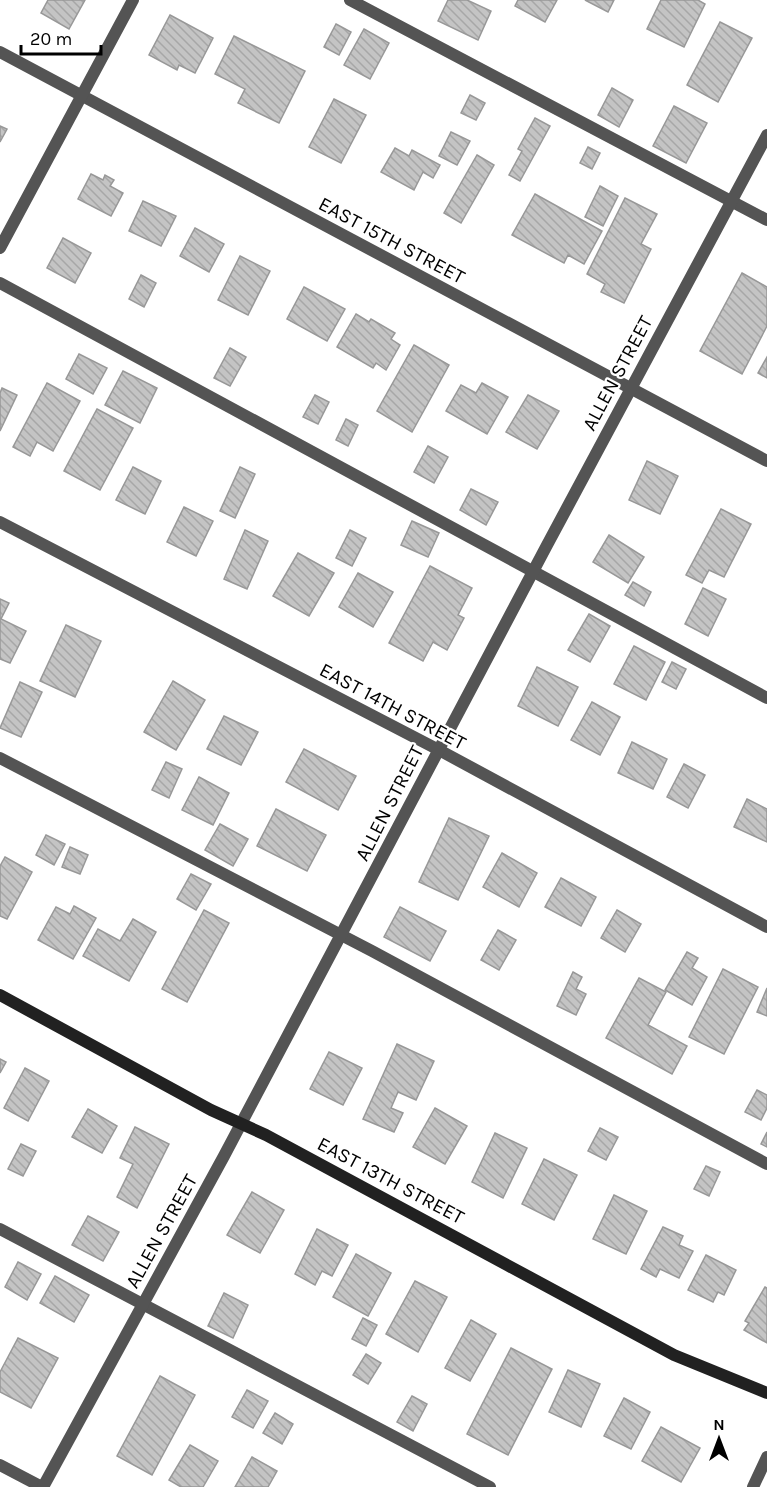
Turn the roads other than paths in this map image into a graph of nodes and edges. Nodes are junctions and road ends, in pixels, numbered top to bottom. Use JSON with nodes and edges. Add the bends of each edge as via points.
{"nodes":[{"id":1,"x":133,"y":0,"type":"edge"},
{"id":2,"x":350,"y":0,"type":"edge"},
{"id":3,"x":0,"y":52,"type":"edge"},
{"id":4,"x":82,"y":95,"type":"junction"},
{"id":5,"x":767,"y":135,"type":"edge"},
{"id":6,"x":732,"y":201,"type":"junction"},
{"id":7,"x":767,"y":220,"type":"edge"},
{"id":8,"x":0,"y":248,"type":"edge"},
{"id":9,"x":0,"y":283,"type":"edge"},
{"id":10,"x":632,"y":390,"type":"junction"},
{"id":11,"x":767,"y":461,"type":"edge"},
{"id":12,"x":0,"y":522,"type":"edge"},
{"id":13,"x":534,"y":572,"type":"junction"},
{"id":14,"x":767,"y":699,"type":"edge"},
{"id":15,"x":439,"y":750,"type":"junction"},
{"id":16,"x":0,"y":758,"type":"edge"},
{"id":17,"x":767,"y":927,"type":"edge"},
{"id":18,"x":342,"y":936,"type":"junction"},
{"id":19,"x":0,"y":995,"type":"edge"},
{"id":20,"x":241,"y":1123,"type":"junction"},
{"id":21,"x":767,"y":1164,"type":"edge"},
{"id":22,"x":0,"y":1229,"type":"edge"},
{"id":23,"x":143,"y":1305,"type":"junction"},
{"id":24,"x":767,"y":1393,"type":"edge"},
{"id":25,"x":767,"y":1457,"type":"edge"},
{"id":26,"x":0,"y":1465,"type":"edge"},
{"id":27,"x":43,"y":1487,"type":"edge"},
{"id":28,"x":490,"y":1487,"type":"edge"},
{"id":29,"x":753,"y":1487,"type":"edge"}],
"edges":[{"from":1,"to":4,"type":"street"},
{"from":2,"to":6,"type":"street"},
{"from":3,"to":4,"type":"street","name":"EAST 15TH STREET"},
{"from":4,"to":8,"type":"street"},
{"from":4,"to":10,"type":"street","name":"EAST 15TH STREET"},
{"from":5,"to":6,"type":"street","name":"ALLEN STREET"},
{"from":6,"to":7,"type":"street"},
{"from":6,"to":10,"type":"street","name":"ALLEN STREET"},
{"from":9,"to":13,"type":"street"},
{"from":10,"to":11,"type":"street","name":"EAST 15TH STREET"},
{"from":10,"to":13,"type":"street","name":"ALLEN STREET"},
{"from":12,"to":15,"type":"street","name":"EAST 14TH STREET"},
{"from":13,"to":14,"type":"street"},
{"from":13,"to":15,"type":"street","name":"ALLEN STREET"},
{"from":15,"to":17,"type":"street","name":"EAST 14TH STREET"},
{"from":15,"to":18,"type":"street","name":"ALLEN STREET"},
{"from":16,"to":18,"type":"street"},
{"from":18,"to":20,"type":"street","name":"ALLEN STREET"},
{"from":18,"to":21,"type":"street"},
{"from":19,"to":20,"type":"street","name":"EAST 13TH STREET"},
{"from":20,"to":23,"type":"street","name":"ALLEN STREET"},
{"from":20,"to":24,"type":"street","name":"EAST 13TH STREET","via":[[674,1355]]},
{"from":22,"to":23,"type":"street"},
{"from":23,"to":27,"type":"street","name":"ALLEN STREET"},
{"from":23,"to":28,"type":"street"},
{"from":25,"to":29,"type":"street"},
{"from":26,"to":27,"type":"street"}]}
